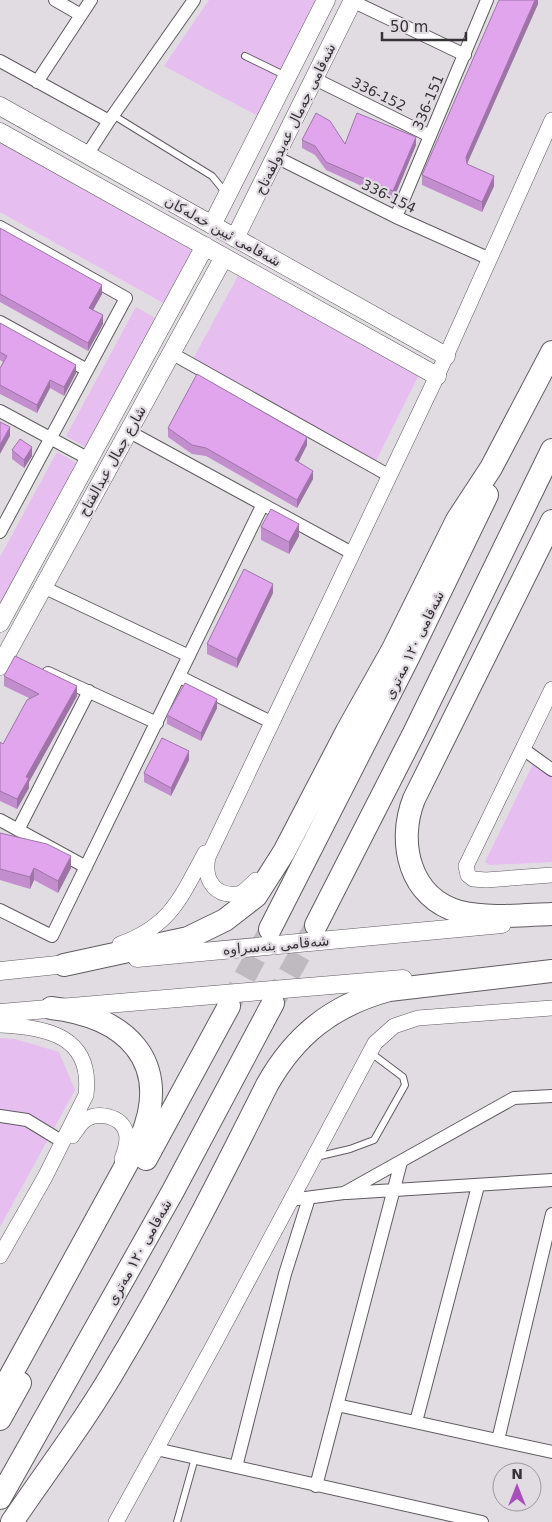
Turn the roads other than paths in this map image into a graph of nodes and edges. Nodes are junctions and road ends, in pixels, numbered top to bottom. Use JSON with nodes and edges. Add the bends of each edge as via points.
{"nodes":[{"id":1,"x":55,"y":0,"type":"edge"},
{"id":2,"x":91,"y":0,"type":"edge"},
{"id":3,"x":194,"y":0,"type":"edge"},
{"id":4,"x":326,"y":0,"type":"edge"},
{"id":5,"x":487,"y":0,"type":"edge"},
{"id":6,"x":353,"y":1,"type":"edge"},
{"id":7,"x":81,"y":15,"type":"junction"},
{"id":8,"x":465,"y":55,"type":"junction"},
{"id":9,"x":245,"y":56,"type":"dead end"},
{"id":10,"x":0,"y":61,"type":"edge"},
{"id":11,"x":287,"y":77,"type":"junction"},
{"id":12,"x":315,"y":79,"type":"junction"},
{"id":13,"x":37,"y":82,"type":"junction"},
{"id":14,"x":0,"y":106,"type":"edge"},
{"id":15,"x":111,"y":118,"type":"junction"},
{"id":16,"x":552,"y":120,"type":"edge"},
{"id":17,"x":0,"y":132,"type":"edge"},
{"id":18,"x":430,"y":136,"type":"junction"},
{"id":19,"x":87,"y":155,"type":"junction"},
{"id":20,"x":276,"y":157,"type":"junction"},
{"id":21,"x":228,"y":195,"type":"junction"},
{"id":22,"x":396,"y":217,"type":"junction"},
{"id":23,"x":212,"y":225,"type":"junction"},
{"id":24,"x":0,"y":227,"type":"edge"},
{"id":25,"x":235,"y":238,"type":"junction"},
{"id":26,"x":205,"y":246,"type":"junction"},
{"id":27,"x":224,"y":257,"type":"junction"},
{"id":28,"x":490,"y":258,"type":"junction"},
{"id":29,"x":0,"y":322,"type":"edge"},
{"id":30,"x":552,"y":352,"type":"edge"},
{"id":31,"x":171,"y":354,"type":"junction"},
{"id":32,"x":446,"y":356,"type":"junction"},
{"id":33,"x":552,"y":358,"type":"edge"},
{"id":34,"x":87,"y":370,"type":"junction"},
{"id":35,"x":437,"y":376,"type":"junction"},
{"id":36,"x":0,"y":411,"type":"edge"},
{"id":37,"x":128,"y":432,"type":"junction"},
{"id":38,"x":50,"y":438,"type":"junction"},
{"id":39,"x":552,"y":450,"type":"edge"},
{"id":40,"x":90,"y":459,"type":"junction"},
{"id":41,"x":390,"y":476,"type":"junction"},
{"id":42,"x":262,"y":506,"type":"junction"},
{"id":43,"x":552,"y":521,"type":"edge"},
{"id":44,"x":0,"y":532,"type":"edge"},
{"id":45,"x":352,"y":553,"type":"junction"},
{"id":46,"x":43,"y":587,"type":"junction"},
{"id":47,"x":2,"y":618,"type":"edge"},
{"id":48,"x":23,"y":624,"type":"junction"},
{"id":49,"x":189,"y":656,"type":"junction"},
{"id":50,"x":7,"y":659,"type":"edge"},
{"id":51,"x":40,"y":668,"type":"edge"},
{"id":52,"x":180,"y":677,"type":"junction"},
{"id":53,"x":89,"y":691,"type":"junction"},
{"id":54,"x":550,"y":696,"type":"edge"},
{"id":55,"x":272,"y":722,"type":"junction"},
{"id":56,"x":157,"y":723,"type":"junction"},
{"id":57,"x":523,"y":749,"type":"junction"},
{"id":58,"x":552,"y":770,"type":"edge"},
{"id":59,"x":318,"y":785,"type":"junction"},
{"id":60,"x":234,"y":801,"type":"junction"},
{"id":61,"x":0,"y":820,"type":"edge"},
{"id":62,"x":18,"y":830,"type":"junction"},
{"id":63,"x":86,"y":867,"type":"junction"},
{"id":64,"x":552,"y":874,"type":"edge"},
{"id":65,"x":0,"y":910,"type":"edge"},
{"id":66,"x":552,"y":914,"type":"edge"},
{"id":67,"x":552,"y":919,"type":"edge"},
{"id":68,"x":316,"y":924,"type":"tunnel mouth"},
{"id":69,"x":270,"y":929,"type":"tunnel mouth"},
{"id":70,"x":64,"y":965,"type":"junction"},
{"id":71,"x":552,"y":967,"type":"edge"},
{"id":72,"x":5,"y":970,"type":"edge"},
{"id":73,"x":552,"y":971,"type":"edge"},
{"id":74,"x":273,"y":1003,"type":"tunnel mouth"},
{"id":75,"x":229,"y":1006,"type":"tunnel mouth"},
{"id":76,"x":51,"y":1008,"type":"junction"},
{"id":77,"x":552,"y":1008,"type":"edge"},
{"id":78,"x":0,"y":1013,"type":"edge"},
{"id":79,"x":0,"y":1025,"type":"edge"},
{"id":80,"x":370,"y":1052,"type":"junction"},
{"id":81,"x":552,"y":1096,"type":"edge"},
{"id":82,"x":0,"y":1116,"type":"edge"},
{"id":83,"x":62,"y":1142,"type":"junction"},
{"id":84,"x":312,"y":1158,"type":"junction"},
{"id":85,"x":401,"y":1162,"type":"junction"},
{"id":86,"x":45,"y":1177,"type":"junction"},
{"id":87,"x":552,"y":1180,"type":"edge"},
{"id":88,"x":478,"y":1186,"type":"junction"},
{"id":89,"x":394,"y":1191,"type":"junction"},
{"id":90,"x":344,"y":1193,"type":"junction"},
{"id":91,"x":309,"y":1198,"type":"junction"},
{"id":92,"x":290,"y":1200,"type":"junction"},
{"id":93,"x":552,"y":1214,"type":"edge"},
{"id":94,"x":95,"y":1224,"type":"junction"},
{"id":95,"x":0,"y":1256,"type":"edge"},
{"id":96,"x":547,"y":1259,"type":"edge"},
{"id":97,"x":0,"y":1395,"type":"edge"},
{"id":98,"x":337,"y":1405,"type":"junction"},
{"id":99,"x":0,"y":1419,"type":"edge"},
{"id":100,"x":416,"y":1422,"type":"junction"},
{"id":101,"x":498,"y":1440,"type":"junction"},
{"id":102,"x":156,"y":1449,"type":"junction"},
{"id":103,"x":552,"y":1452,"type":"edge"},
{"id":104,"x":195,"y":1458,"type":"junction"},
{"id":105,"x":236,"y":1468,"type":"junction"},
{"id":106,"x":316,"y":1486,"type":"junction"},
{"id":107,"x":0,"y":1498,"type":"edge"},
{"id":108,"x":12,"y":1522,"type":"edge"},
{"id":109,"x":116,"y":1522,"type":"edge"},
{"id":110,"x":177,"y":1522,"type":"edge"},
{"id":111,"x":482,"y":1522,"type":"edge"}],
"edges":[{"from":1,"to":7,"type":"street"},
{"from":2,"to":7,"type":"street"},
{"from":3,"to":15,"type":"street"},
{"from":4,"to":11,"type":"main road","name":"شەقامی جەمال عەبدولفەتاح"},
{"from":5,"to":8,"type":"street","name":"336-151"},
{"from":6,"to":8,"type":"street"},
{"from":6,"to":12,"type":"main road","name":"شەقامی جەمال عەبدولفەتاح"},
{"from":7,"to":13,"type":"street"},
{"from":8,"to":18,"type":"street","name":"336-151"},
{"from":9,"to":11,"type":"lane"},
{"from":10,"to":13,"type":"street"},
{"from":11,"to":21,"type":"main road","name":"شەقامی جەمال عەبدولفەتاح"},
{"from":12,"to":18,"type":"street","name":"336-152"},
{"from":12,"to":20,"type":"main road","name":"شەقامی جەمال عەبدولفەتاح"},
{"from":13,"to":15,"type":"street"},
{"from":14,"to":19,"type":"main road","name":"شەقامی ئیبن خەلەکان"},
{"from":15,"to":19,"type":"street"},
{"from":15,"to":21,"type":"lane","via":[[212,176]]},
{"from":16,"to":28,"type":"street"},
{"from":17,"to":26,"type":"main road","name":"شەقامی ئیبن خەلەکان"},
{"from":18,"to":22,"type":"street","name":"336-151"},
{"from":19,"to":23,"type":"main road","name":"شەقامی ئیبن خەلەکان"},
{"from":20,"to":22,"type":"street","name":"336-154"},
{"from":20,"to":25,"type":"main road","name":"شەقامی جەمال عەبدولفەتاح"},
{"from":21,"to":23,"type":"main road","name":"شەقامی جەمال عەبدولفەتاح"},
{"from":22,"to":28,"type":"street","name":"336-154"},
{"from":23,"to":25,"type":"main road","name":"شەقامی ئیبن خەلەکان"},
{"from":24,"to":34,"type":"street","via":[[126,298]]},
{"from":25,"to":32,"type":"main road","name":"شەقامی ئیبن خەلەکان"},
{"from":26,"to":27,"type":"main road","name":"شەقامی ئیبن خەلەکان"},
{"from":26,"to":40,"type":"main road","name":"شارع جمال عبدالفتاح"},
{"from":27,"to":31,"type":"main road","name":"شارع جمال عبدالفتاح"},
{"from":27,"to":35,"type":"main road","name":"شەقامی ئیبن خەلەکان"},
{"from":28,"to":32,"type":"street"},
{"from":29,"to":34,"type":"street"},
{"from":30,"to":59,"type":"highway","via":[[491,468],[457,520],[392,650]]},
{"from":31,"to":37,"type":"main road","name":"شارع جمال عبدالفتاح"},
{"from":31,"to":41,"type":"street"},
{"from":32,"to":35,"type":"street"},
{"from":33,"to":69,"type":"highway","name":"شەقامی ١٢٠ مەتری","via":[[408,658]]},
{"from":34,"to":38,"type":"street"},
{"from":35,"to":41,"type":"street"},
{"from":36,"to":38,"type":"street"},
{"from":37,"to":42,"type":"street"},
{"from":37,"to":46,"type":"main road","name":"شارع جمال عبدالفتاح"},
{"from":38,"to":40,"type":"street"},
{"from":38,"to":44,"type":"street"},
{"from":39,"to":68,"type":"highway","via":[[414,733]]},
{"from":40,"to":47,"type":"main road","name":"شارع جمال عبدالفتاح"},
{"from":41,"to":45,"type":"street"},
{"from":42,"to":45,"type":"street"},
{"from":42,"to":49,"type":"street"},
{"from":43,"to":66,"type":"highway","via":[[414,798],[406,833],[409,860],[418,880],[435,899],[450,909],[478,915]]},
{"from":45,"to":55,"type":"street"},
{"from":46,"to":48,"type":"main road","name":"شارع جمال عبدالفتاح"},
{"from":46,"to":49,"type":"street"},
{"from":47,"to":48,"type":"main road"},
{"from":48,"to":50,"type":"main road","name":"شارع جمال عبدالفتاح"},
{"from":49,"to":52,"type":"street"},
{"from":51,"to":53,"type":"street"},
{"from":52,"to":55,"type":"street"},
{"from":52,"to":56,"type":"street"},
{"from":53,"to":56,"type":"street"},
{"from":53,"to":62,"type":"street"},
{"from":54,"to":57,"type":"street"},
{"from":55,"to":60,"type":"street"},
{"from":56,"to":63,"type":"street"},
{"from":57,"to":58,"type":"street"},
{"from":57,"to":64,"type":"street","via":[[470,855],[466,871],[470,877],[479,880]]},
{"from":59,"to":60,"type":"street","via":[[255,881],[246,891],[234,894],[214,887],[205,867]]},
{"from":59,"to":70,"type":"highway","via":[[266,882],[238,912],[188,938]]},
{"from":60,"to":72,"type":"street","via":[[179,900],[150,931],[117,945]]},
{"from":61,"to":62,"type":"street"},
{"from":62,"to":63,"type":"street"},
{"from":63,"to":65,"type":"street","via":[[52,936]]},
{"from":67,"to":70,"type":"main road","name":"شەقامی بنەسراوە"},
{"from":70,"to":72,"type":"main road","name":"شەقامی بنەسراوە"},
{"from":71,"to":76,"type":"main road"},
{"from":73,"to":108,"type":"highway","via":[[389,990],[333,1012],[302,1036],[280,1062],[267,1085],[120,1362]]},
{"from":74,"to":107,"type":"highway","name":"شەقامی ١٢٠ مەتری","via":[[173,1192]]},
{"from":75,"to":99,"type":"highway"},
{"from":76,"to":78,"type":"main road"},
{"from":76,"to":94,"type":"highway","via":[[97,1018],[123,1034],[139,1052],[150,1081],[152,1106],[148,1120]]},
{"from":77,"to":80,"type":"street","via":[[418,1018],[394,1026],[374,1042]]},
{"from":79,"to":83,"type":"street","via":[[51,1032],[63,1037],[79,1053],[87,1076],[86,1095]]},
{"from":80,"to":84,"type":"street"},
{"from":80,"to":84,"type":"lane","via":[[405,1081],[384,1124],[374,1140],[362,1146]]},
{"from":81,"to":85,"type":"street","via":[[514,1098]]},
{"from":82,"to":83,"type":"street","via":[[28,1120]]},
{"from":83,"to":86,"type":"street"},
{"from":84,"to":92,"type":"street"},
{"from":85,"to":89,"type":"street"},
{"from":85,"to":90,"type":"street"},
{"from":86,"to":94,"type":"street","via":[[85,1120],[108,1116],[123,1126],[127,1139],[124,1152]]},
{"from":86,"to":95,"type":"street"},
{"from":87,"to":88,"type":"street"},
{"from":88,"to":89,"type":"street"},
{"from":88,"to":100,"type":"street"},
{"from":89,"to":90,"type":"street"},
{"from":89,"to":98,"type":"street"},
{"from":90,"to":91,"type":"street"},
{"from":91,"to":92,"type":"street"},
{"from":91,"to":105,"type":"street","via":[[285,1274]]},
{"from":92,"to":102,"type":"street"},
{"from":93,"to":96,"type":"street"},
{"from":94,"to":97,"type":"highway"},
{"from":96,"to":101,"type":"street"},
{"from":98,"to":100,"type":"street"},
{"from":98,"to":106,"type":"street"},
{"from":100,"to":101,"type":"street"},
{"from":101,"to":103,"type":"street"},
{"from":102,"to":104,"type":"street"},
{"from":102,"to":109,"type":"street"},
{"from":104,"to":105,"type":"street"},
{"from":104,"to":110,"type":"lane"},
{"from":105,"to":106,"type":"street"},
{"from":106,"to":111,"type":"street"}]}
